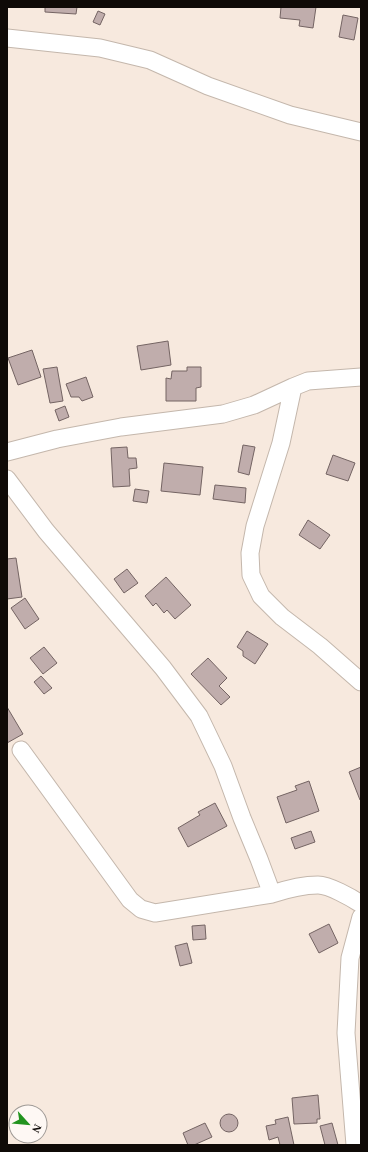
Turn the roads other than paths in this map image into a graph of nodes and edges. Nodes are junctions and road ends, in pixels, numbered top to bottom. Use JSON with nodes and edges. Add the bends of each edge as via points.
{"nodes":[{"id":1,"x":7,"y":38,"type":"edge"},
{"id":2,"x":361,"y":132,"type":"edge"},
{"id":3,"x":361,"y":377,"type":"edge"},
{"id":4,"x":293,"y":386,"type":"junction"},
{"id":5,"x":7,"y":452,"type":"edge"},
{"id":6,"x":7,"y":479,"type":"edge"},
{"id":7,"x":361,"y":682,"type":"edge"},
{"id":8,"x":21,"y":750,"type":"dead end"},
{"id":9,"x":272,"y":894,"type":"junction"},
{"id":10,"x":361,"y":904,"type":"edge"},
{"id":11,"x":361,"y":917,"type":"edge"},
{"id":12,"x":355,"y":1145,"type":"edge"}],
"edges":[{"from":1,"to":2,"type":"street","via":[[100,48],[150,60],[208,86],[290,115]]},
{"from":3,"to":4,"type":"street"},
{"from":4,"to":5,"type":"street","via":[[254,404],[223,414],[121,427]]},
{"from":4,"to":7,"type":"street","via":[[281,443],[254,526],[250,553],[251,575],[262,596],[282,617]]},
{"from":6,"to":9,"type":"street","via":[[46,531],[163,668],[199,716],[222,766]]},
{"from":8,"to":9,"type":"street","via":[[130,900],[141,909],[155,913]]},
{"from":9,"to":10,"type":"street","via":[[294,887],[320,885],[345,894]]},
{"from":11,"to":12,"type":"street","via":[[350,958],[346,1033]]}]}
